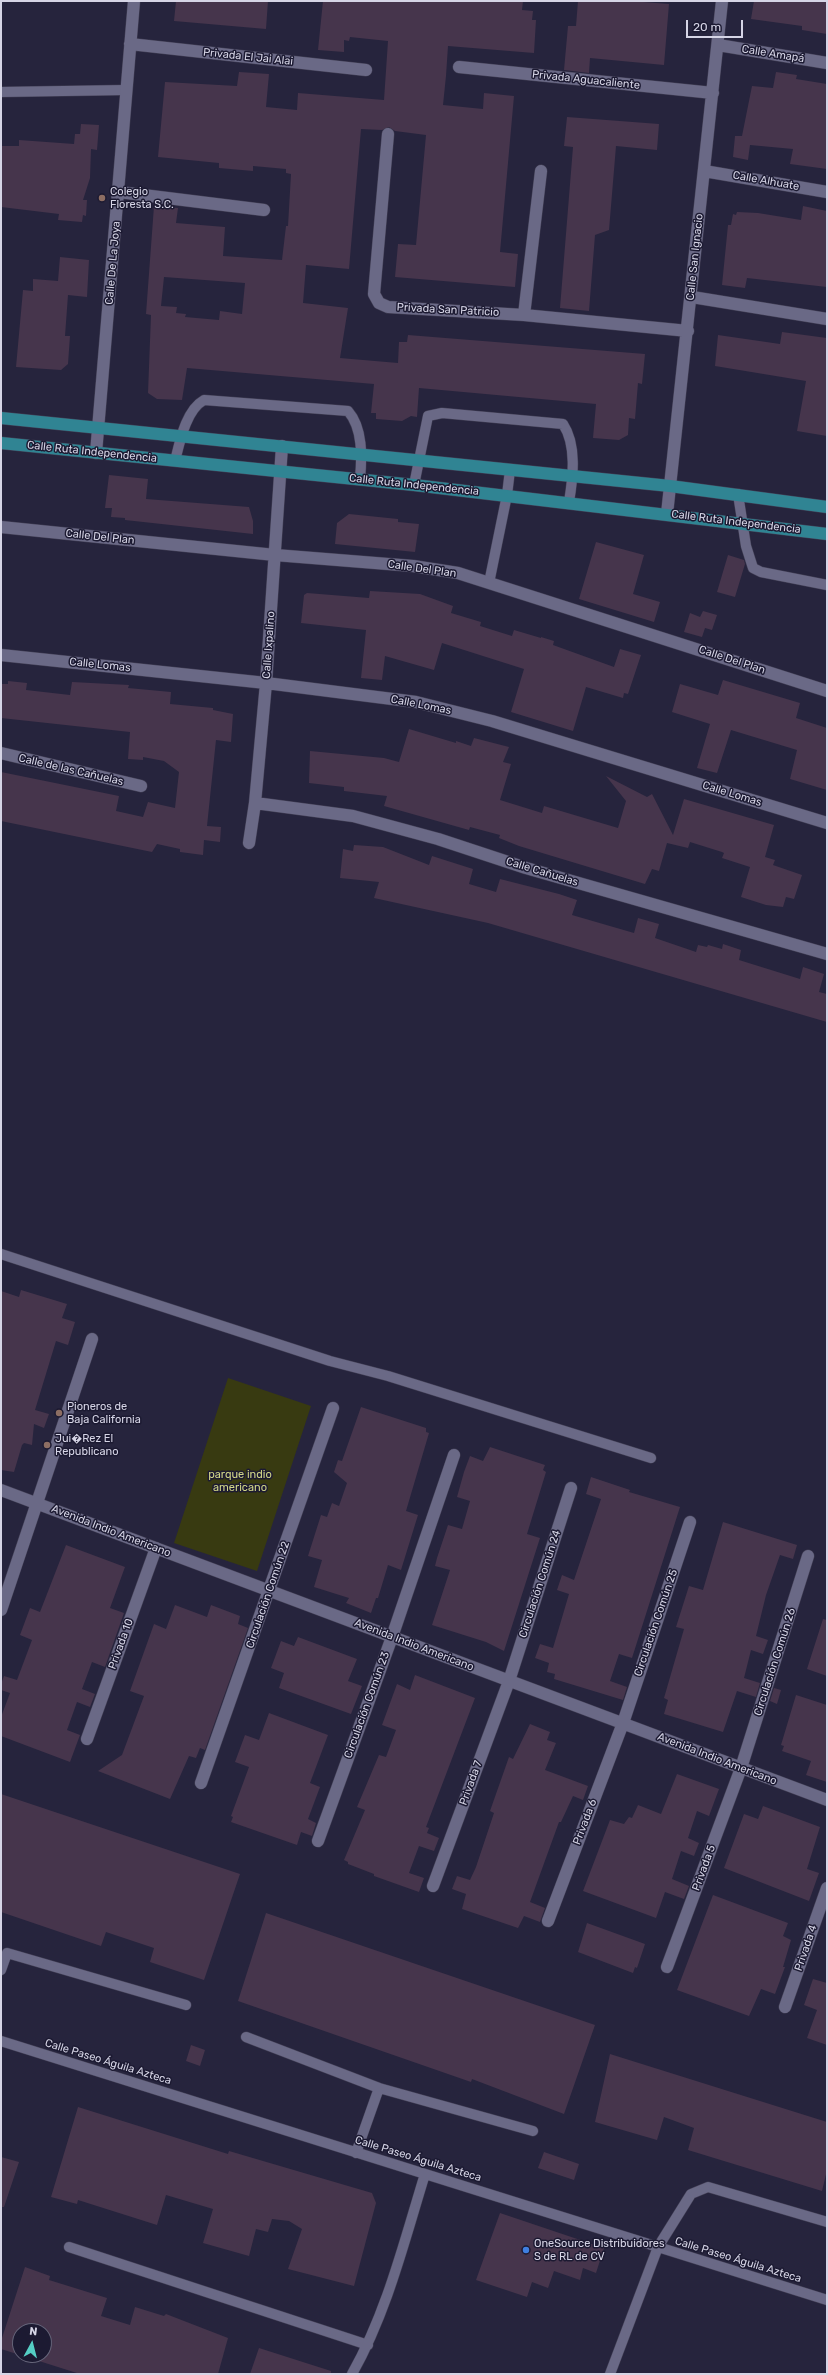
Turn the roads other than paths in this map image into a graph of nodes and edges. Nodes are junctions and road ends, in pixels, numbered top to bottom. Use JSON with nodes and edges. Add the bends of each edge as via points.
{"nodes":[{"id":1,"x":134,"y":1,"type":"edge"},
{"id":2,"x":722,"y":1,"type":"edge"},
{"id":3,"x":130,"y":44,"type":"junction"},
{"id":4,"x":718,"y":45,"type":"junction"},
{"id":5,"x":827,"y":63,"type":"edge"},
{"id":6,"x":460,"y":67,"type":"dead end"},
{"id":7,"x":366,"y":70,"type":"dead end"},
{"id":8,"x":126,"y":90,"type":"junction"},
{"id":9,"x":1,"y":92,"type":"edge"},
{"id":10,"x":713,"y":93,"type":"junction"},
{"id":11,"x":388,"y":134,"type":"dead end"},
{"id":12,"x":541,"y":170,"type":"dead end"},
{"id":13,"x":704,"y":171,"type":"junction"},
{"id":14,"x":119,"y":192,"type":"junction"},
{"id":15,"x":827,"y":192,"type":"edge"},
{"id":16,"x":264,"y":210,"type":"dead end"},
{"id":17,"x":692,"y":296,"type":"junction"},
{"id":18,"x":524,"y":315,"type":"junction"},
{"id":19,"x":827,"y":319,"type":"edge"},
{"id":20,"x":688,"y":331,"type":"junction"},
{"id":21,"x":1,"y":418,"type":"edge"},
{"id":22,"x":99,"y":429,"type":"junction"},
{"id":23,"x":181,"y":436,"type":"junction"},
{"id":24,"x":1,"y":443,"type":"edge"},
{"id":25,"x":282,"y":446,"type":"junction"},
{"id":26,"x":96,"y":453,"type":"junction"},
{"id":27,"x":362,"y":454,"type":"junction"},
{"id":28,"x":419,"y":460,"type":"junction"},
{"id":29,"x":175,"y":461,"type":"junction"},
{"id":30,"x":510,"y":470,"type":"junction"},
{"id":31,"x":281,"y":471,"type":"junction"},
{"id":32,"x":573,"y":476,"type":"junction"},
{"id":33,"x":360,"y":479,"type":"junction"},
{"id":34,"x":414,"y":484,"type":"junction"},
{"id":35,"x":670,"y":486,"type":"junction"},
{"id":36,"x":738,"y":494,"type":"junction"},
{"id":37,"x":507,"y":495,"type":"junction"},
{"id":38,"x":569,"y":502,"type":"junction"},
{"id":39,"x":827,"y":506,"type":"edge"},
{"id":40,"x":667,"y":514,"type":"junction"},
{"id":41,"x":743,"y":522,"type":"junction"},
{"id":42,"x":1,"y":527,"type":"edge"},
{"id":43,"x":827,"y":534,"type":"edge"},
{"id":44,"x":275,"y":555,"type":"junction"},
{"id":45,"x":489,"y":583,"type":"junction"},
{"id":46,"x":827,"y":585,"type":"edge"},
{"id":47,"x":1,"y":655,"type":"edge"},
{"id":48,"x":266,"y":683,"type":"junction"},
{"id":49,"x":827,"y":691,"type":"edge"},
{"id":50,"x":1,"y":753,"type":"edge"},
{"id":51,"x":141,"y":786,"type":"dead end"},
{"id":52,"x":256,"y":803,"type":"junction"},
{"id":53,"x":827,"y":823,"type":"edge"},
{"id":54,"x":250,"y":843,"type":"dead end"},
{"id":55,"x":827,"y":954,"type":"edge"},
{"id":56,"x":1,"y":1254,"type":"edge"},
{"id":57,"x":92,"y":1339,"type":"dead end"},
{"id":58,"x":333,"y":1408,"type":"dead end"},
{"id":59,"x":454,"y":1455,"type":"dead end"},
{"id":60,"x":651,"y":1458,"type":"dead end"},
{"id":61,"x":571,"y":1488,"type":"dead end"},
{"id":62,"x":1,"y":1490,"type":"edge"},
{"id":63,"x":37,"y":1504,"type":"junction"},
{"id":64,"x":690,"y":1522,"type":"dead end"},
{"id":65,"x":156,"y":1548,"type":"junction"},
{"id":66,"x":808,"y":1556,"type":"dead end"},
{"id":67,"x":269,"y":1591,"type":"junction"},
{"id":68,"x":1,"y":1610,"type":"edge"},
{"id":69,"x":392,"y":1637,"type":"junction"},
{"id":70,"x":509,"y":1681,"type":"junction"},
{"id":71,"x":622,"y":1723,"type":"junction"},
{"id":72,"x":87,"y":1739,"type":"dead end"},
{"id":73,"x":741,"y":1768,"type":"junction"},
{"id":74,"x":201,"y":1782,"type":"dead end"},
{"id":75,"x":827,"y":1800,"type":"edge"},
{"id":76,"x":318,"y":1841,"type":"dead end"},
{"id":77,"x":433,"y":1886,"type":"dead end"},
{"id":78,"x":827,"y":1888,"type":"edge"},
{"id":79,"x":548,"y":1921,"type":"dead end"},
{"id":80,"x":4,"y":1952,"type":"edge"},
{"id":81,"x":667,"y":1967,"type":"dead end"},
{"id":82,"x":1,"y":1970,"type":"edge"},
{"id":83,"x":186,"y":2005,"type":"dead end"},
{"id":84,"x":785,"y":2007,"type":"dead end"},
{"id":85,"x":246,"y":2037,"type":"dead end"},
{"id":86,"x":1,"y":2041,"type":"edge"},
{"id":87,"x":379,"y":2088,"type":"junction"},
{"id":88,"x":533,"y":2131,"type":"dead end"},
{"id":89,"x":356,"y":2152,"type":"junction"},
{"id":90,"x":425,"y":2174,"type":"junction"},
{"id":91,"x":827,"y":2222,"type":"edge"},
{"id":92,"x":69,"y":2247,"type":"dead end"},
{"id":93,"x":658,"y":2248,"type":"junction"},
{"id":94,"x":827,"y":2300,"type":"edge"},
{"id":95,"x":368,"y":2345,"type":"junction"},
{"id":96,"x":352,"y":2374,"type":"edge"},
{"id":97,"x":610,"y":2374,"type":"edge"}],
"edges":[{"from":1,"to":3,"type":"street","name":"Calle De La Joya"},
{"from":2,"to":4,"type":"street","name":"Calle San Ignacio"},
{"from":3,"to":7,"type":"street","name":"Privada El Jai Alai"},
{"from":3,"to":8,"type":"street","name":"Calle De La Joya"},
{"from":4,"to":5,"type":"street","name":"Calle Amapá"},
{"from":4,"to":10,"type":"street","name":"Calle San Ignacio"},
{"from":6,"to":10,"type":"street","name":"Privada Aguacaliente"},
{"from":8,"to":9,"type":"lane"},
{"from":8,"to":14,"type":"street","name":"Calle De La Joya"},
{"from":10,"to":13,"type":"street","name":"Calle San Ignacio"},
{"from":11,"to":18,"type":"street","name":"Privada San Patricio","via":[[374,294],[379,303],[388,307]]},
{"from":12,"to":18,"type":"street"},
{"from":13,"to":15,"type":"street","name":"Calle Alhuate"},
{"from":13,"to":17,"type":"street","name":"Calle San Ignacio"},
{"from":14,"to":16,"type":"street"},
{"from":14,"to":22,"type":"street","name":"Calle De La Joya"},
{"from":17,"to":19,"type":"street"},
{"from":17,"to":20,"type":"street","name":"Calle San Ignacio"},
{"from":18,"to":20,"type":"street","name":"Privada San Patricio"},
{"from":20,"to":35,"type":"street","name":"Calle San Ignacio"},
{"from":21,"to":22,"type":"main road"},
{"from":22,"to":23,"type":"main road"},
{"from":22,"to":26,"type":"street","name":"Calle De La Joya"},
{"from":23,"to":25,"type":"main road"},
{"from":23,"to":27,"type":"lane","via":[[195,405],[204,400],[348,411],[353,418]]},
{"from":23,"to":29,"type":"lane"},
{"from":24,"to":26,"type":"main road","name":"Calle Ruta Independencia"},
{"from":25,"to":27,"type":"main road"},
{"from":25,"to":31,"type":"street","name":"Calle Ixpalino"},
{"from":26,"to":29,"type":"main road","name":"Calle Ruta Independencia"},
{"from":27,"to":28,"type":"main road"},
{"from":27,"to":33,"type":"lane"},
{"from":28,"to":30,"type":"main road"},
{"from":28,"to":32,"type":"lane","via":[[428,416],[442,413],[563,424],[569,432]]},
{"from":28,"to":34,"type":"lane"},
{"from":29,"to":31,"type":"main road","name":"Calle Ruta Independencia"},
{"from":30,"to":32,"type":"main road"},
{"from":30,"to":37,"type":"lane"},
{"from":31,"to":33,"type":"main road","name":"Calle Ruta Independencia"},
{"from":31,"to":44,"type":"street","name":"Calle Ixpalino"},
{"from":32,"to":35,"type":"main road"},
{"from":32,"to":38,"type":"lane"},
{"from":33,"to":34,"type":"main road","name":"Calle Ruta Independencia"},
{"from":34,"to":37,"type":"main road","name":"Calle Ruta Independencia"},
{"from":35,"to":36,"type":"main road"},
{"from":35,"to":40,"type":"street","name":"Calle San Ignacio"},
{"from":36,"to":39,"type":"main road"},
{"from":36,"to":41,"type":"lane"},
{"from":37,"to":38,"type":"main road","name":"Calle Ruta Independencia"},
{"from":37,"to":45,"type":"lane"},
{"from":38,"to":40,"type":"main road","name":"Calle Ruta Independencia"},
{"from":40,"to":41,"type":"main road","name":"Calle Ruta Independencia"},
{"from":41,"to":43,"type":"main road","name":"Calle Ruta Independencia"},
{"from":41,"to":46,"type":"lane","via":[[746,546],[753,568],[761,572]]},
{"from":42,"to":44,"type":"street","name":"Calle Del Plan"},
{"from":44,"to":45,"type":"street","name":"Calle Del Plan","via":[[413,566],[458,573]]},
{"from":44,"to":48,"type":"street","name":"Calle Ixpalino"},
{"from":45,"to":49,"type":"street","name":"Calle Del Plan"},
{"from":47,"to":48,"type":"street","name":"Calle Lomas"},
{"from":48,"to":52,"type":"street","name":"Calle Ixpalino"},
{"from":48,"to":53,"type":"street","name":"Calle Lomas","via":[[416,702],[492,721]]},
{"from":50,"to":51,"type":"street","name":"Calle de las Cañuelas"},
{"from":52,"to":54,"type":"street","name":"Calle Ixpalino"},
{"from":52,"to":55,"type":"street","name":"Calle Cañuelas","via":[[353,816]]},
{"from":56,"to":60,"type":"lane","via":[[330,1361],[388,1376]]},
{"from":57,"to":63,"type":"street"},
{"from":58,"to":67,"type":"street","name":"Circulación Común 22"},
{"from":59,"to":69,"type":"street","name":"Circulación Común 23"},
{"from":61,"to":70,"type":"street","name":"Circulación Común 24"},
{"from":62,"to":63,"type":"street","name":"Avenida Indio Americano"},
{"from":63,"to":65,"type":"street","name":"Avenida Indio Americano"},
{"from":63,"to":68,"type":"street"},
{"from":64,"to":71,"type":"street","name":"Circulación Común 25"},
{"from":65,"to":67,"type":"street","name":"Avenida Indio Americano"},
{"from":65,"to":72,"type":"street","name":"Privada 10"},
{"from":66,"to":73,"type":"street","name":"Circulación Común 26"},
{"from":67,"to":69,"type":"street","name":"Avenida Indio Americano"},
{"from":67,"to":74,"type":"street","name":"Circulación Común 22"},
{"from":69,"to":70,"type":"street","name":"Avenida Indio Americano"},
{"from":69,"to":76,"type":"street","name":"Circulación Común 23"},
{"from":70,"to":71,"type":"street","name":"Avenida Indio Americano"},
{"from":70,"to":77,"type":"street","name":"Privada 7"},
{"from":71,"to":73,"type":"street","name":"Avenida Indio Americano"},
{"from":71,"to":79,"type":"street","name":"Privada 6"},
{"from":73,"to":75,"type":"street","name":"Avenida Indio Americano"},
{"from":73,"to":81,"type":"street","name":"Privada 5"},
{"from":78,"to":84,"type":"street","name":"Privada 4"},
{"from":80,"to":82,"type":"lane"},
{"from":80,"to":83,"type":"lane"},
{"from":85,"to":87,"type":"lane"},
{"from":86,"to":89,"type":"lane","name":"Calle Paseo Águila Azteca"},
{"from":87,"to":88,"type":"lane"},
{"from":87,"to":89,"type":"lane"},
{"from":89,"to":90,"type":"lane","name":"Calle Paseo Águila Azteca"},
{"from":90,"to":93,"type":"lane","name":"Calle Paseo Águila Azteca"},
{"from":90,"to":95,"type":"lane","via":[[382,2312]]},
{"from":91,"to":93,"type":"lane","via":[[708,2187],[691,2194]]},
{"from":92,"to":95,"type":"lane"},
{"from":93,"to":94,"type":"lane","name":"Calle Paseo Águila Azteca"},
{"from":93,"to":97,"type":"lane"},
{"from":95,"to":96,"type":"lane"}]}
